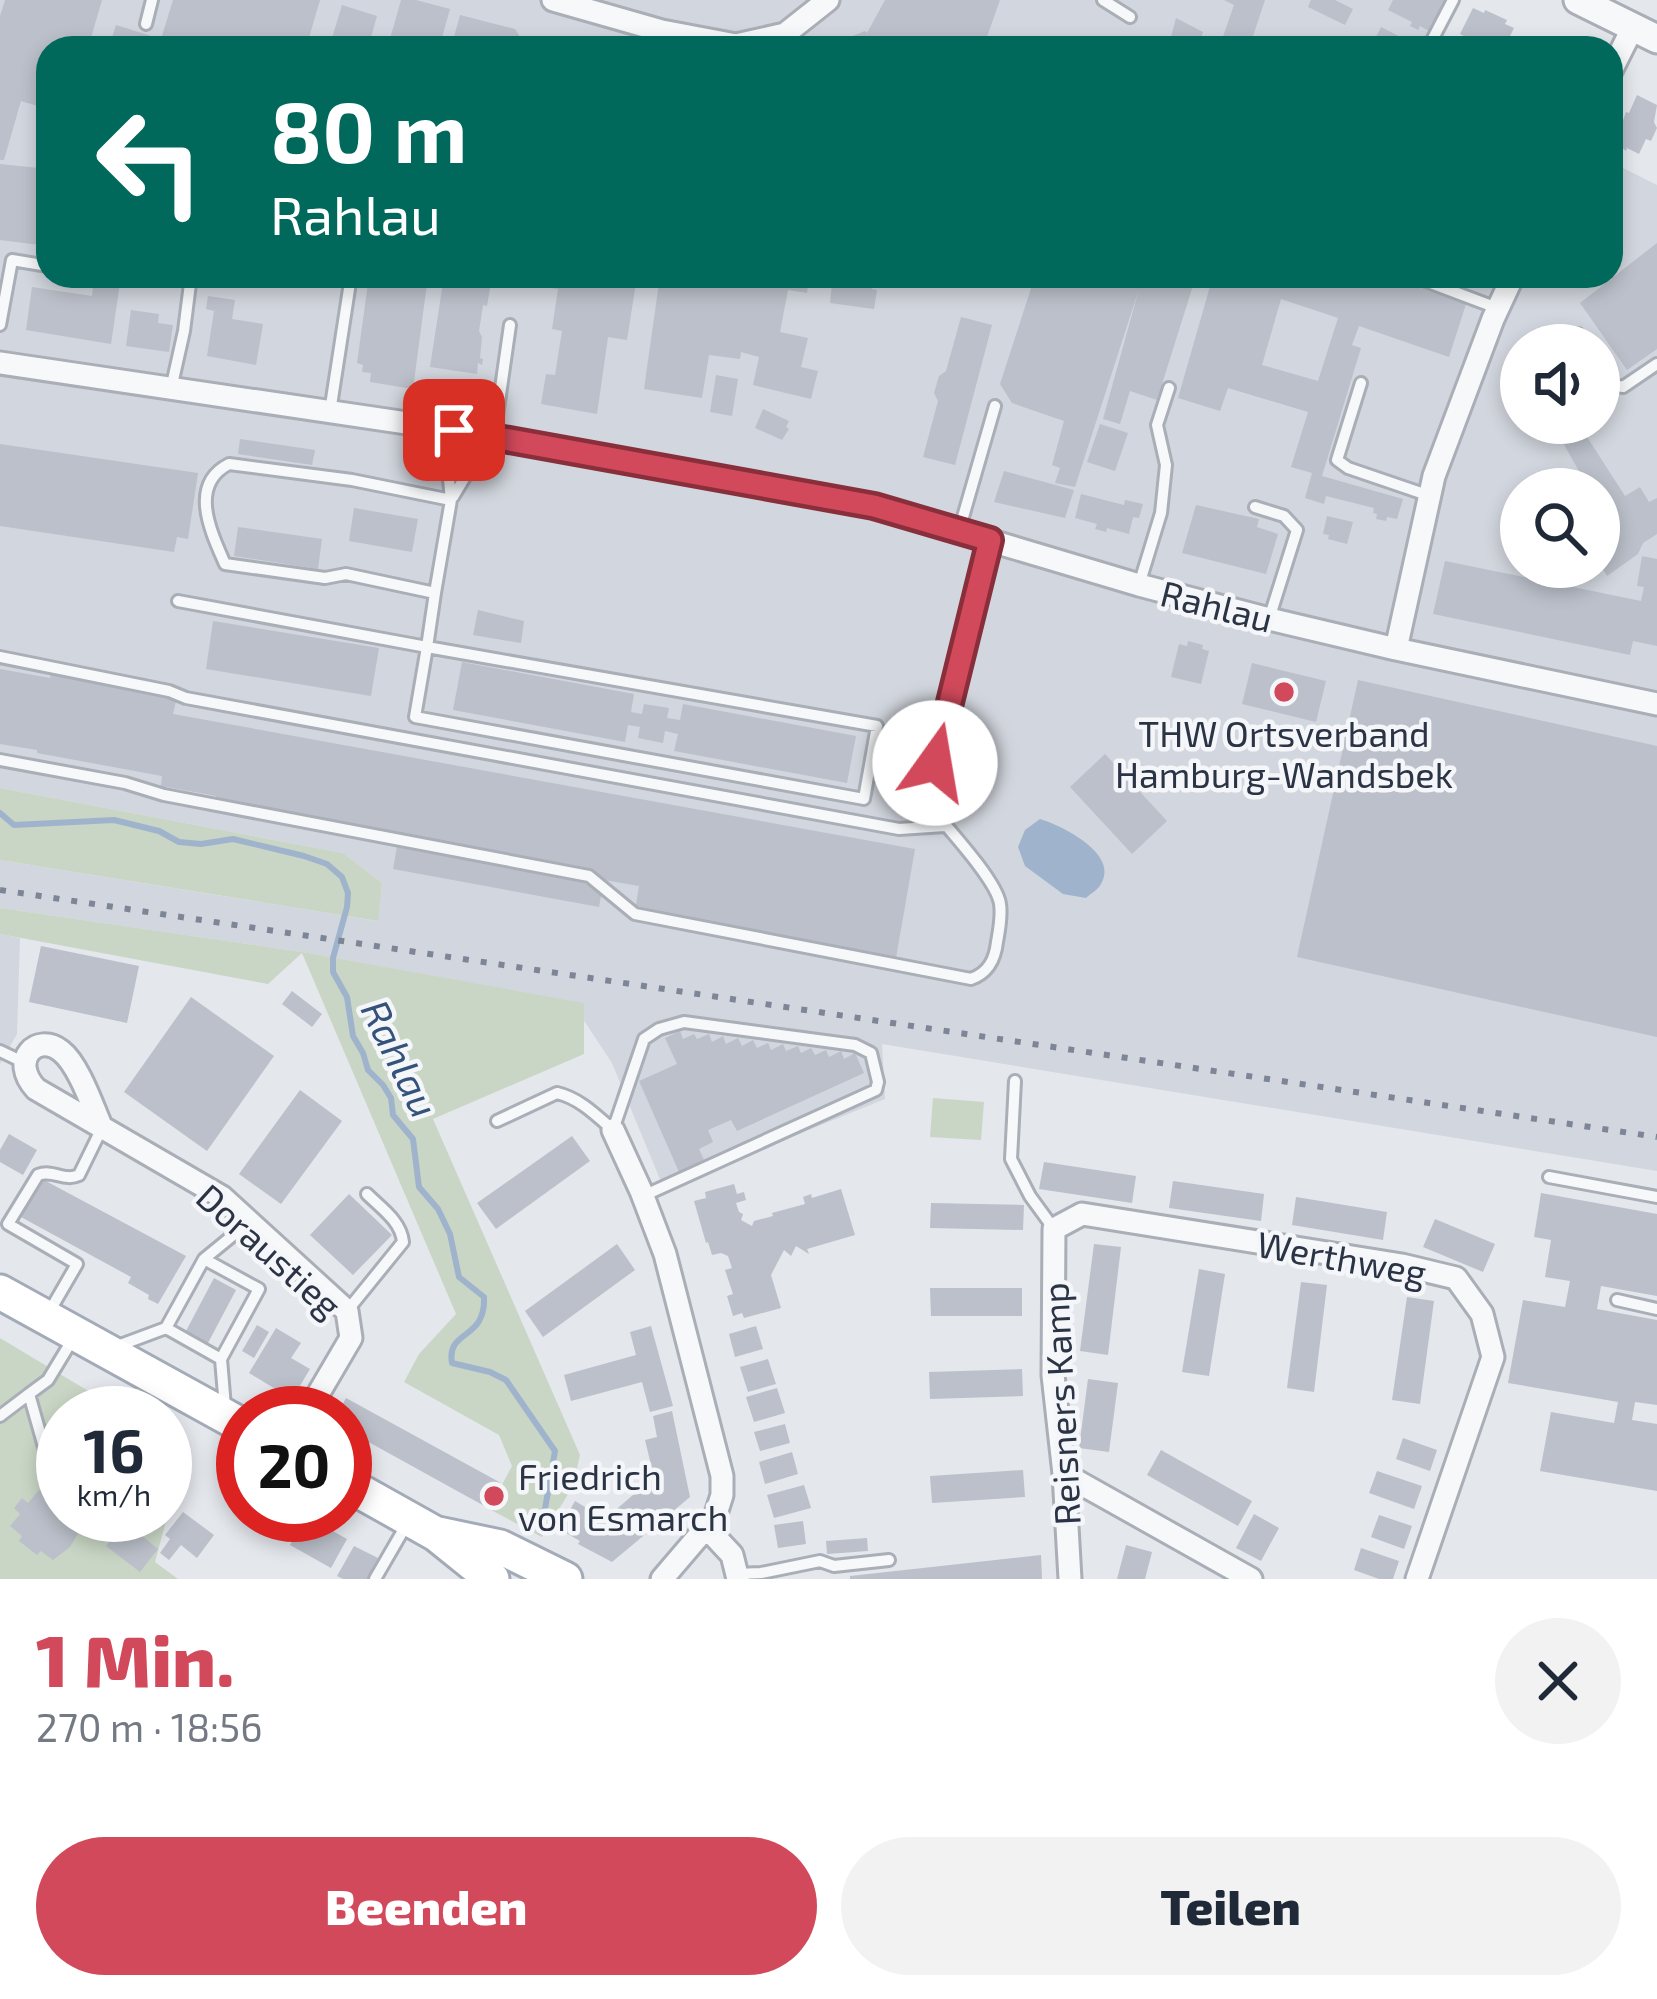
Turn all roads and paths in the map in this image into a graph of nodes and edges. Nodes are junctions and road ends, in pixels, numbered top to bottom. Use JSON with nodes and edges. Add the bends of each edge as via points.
{"nodes":[{"id":1,"x":152,"y":0,"type":"edge"},
{"id":2,"x":553,"y":0,"type":"edge"},
{"id":3,"x":828,"y":0,"type":"edge"},
{"id":4,"x":1103,"y":0,"type":"edge"},
{"id":5,"x":1453,"y":0,"type":"edge"},
{"id":6,"x":1578,"y":0,"type":"edge"},
{"id":7,"x":1130,"y":17,"type":"dead end"},
{"id":8,"x":146,"y":24,"type":"dead end"},
{"id":9,"x":1645,"y":33,"type":"edge"},
{"id":10,"x":688,"y":36,"type":"edge"},
{"id":11,"x":795,"y":36,"type":"edge"},
{"id":12,"x":1434,"y":36,"type":"edge"},
{"id":13,"x":1623,"y":58,"type":"edge"},
{"id":14,"x":36,"y":264,"type":"edge"},
{"id":15,"x":189,"y":288,"type":"edge"},
{"id":16,"x":349,"y":288,"type":"edge"},
{"id":17,"x":1444,"y":288,"type":"edge"},
{"id":18,"x":1507,"y":288,"type":"edge"},
{"id":19,"x":1497,"y":308,"type":"junction"},
{"id":20,"x":0,"y":325,"type":"edge"},
{"id":21,"x":510,"y":325,"type":"dead end"},
{"id":22,"x":0,"y":363,"type":"edge"},
{"id":23,"x":1657,"y":364,"type":"edge"},
{"id":24,"x":1361,"y":383,"type":"dead end"},
{"id":25,"x":1620,"y":387,"type":"edge"},
{"id":26,"x":1169,"y":388,"type":"dead end"},
{"id":27,"x":172,"y":389,"type":"junction"},
{"id":28,"x":994,"y":406,"type":"dead end"},
{"id":29,"x":330,"y":412,"type":"junction"},
{"id":30,"x":474,"y":433,"type":"junction"},
{"id":31,"x":1430,"y":496,"type":"junction"},
{"id":32,"x":451,"y":500,"type":"junction"},
{"id":33,"x":1255,"y":507,"type":"dead end"},
{"id":34,"x":959,"y":531,"type":"junction"},
{"id":35,"x":990,"y":540,"type":"junction"},
{"id":36,"x":1139,"y":585,"type":"junction"},
{"id":37,"x":435,"y":593,"type":"junction"},
{"id":38,"x":178,"y":601,"type":"dead end"},
{"id":39,"x":1269,"y":619,"type":"junction"},
{"id":40,"x":427,"y":646,"type":"junction"},
{"id":41,"x":1396,"y":649,"type":"junction"},
{"id":42,"x":0,"y":656,"type":"edge"},
{"id":43,"x":1657,"y":704,"type":"edge"},
{"id":44,"x":0,"y":760,"type":"edge"},
{"id":45,"x":945,"y":826,"type":"junction"},
{"id":46,"x":0,"y":1051,"type":"edge"},
{"id":47,"x":23,"y":1062,"type":"junction"},
{"id":48,"x":1015,"y":1081,"type":"dead end"},
{"id":49,"x":497,"y":1121,"type":"dead end"},
{"id":50,"x":102,"y":1128,"type":"junction"},
{"id":51,"x":613,"y":1130,"type":"junction"},
{"id":52,"x":1549,"y":1177,"type":"dead end"},
{"id":53,"x":368,"y":1194,"type":"dead end"},
{"id":54,"x":644,"y":1196,"type":"junction"},
{"id":55,"x":1657,"y":1197,"type":"edge"},
{"id":56,"x":250,"y":1222,"type":"junction"},
{"id":57,"x":1054,"y":1229,"type":"junction"},
{"id":58,"x":204,"y":1259,"type":"junction"},
{"id":59,"x":0,"y":1292,"type":"edge"},
{"id":60,"x":1617,"y":1300,"type":"dead end"},
{"id":61,"x":1657,"y":1309,"type":"edge"},
{"id":62,"x":347,"y":1311,"type":"junction"},
{"id":63,"x":46,"y":1317,"type":"junction"},
{"id":64,"x":166,"y":1328,"type":"junction"},
{"id":65,"x":76,"y":1334,"type":"junction"},
{"id":66,"x":106,"y":1350,"type":"junction"},
{"id":67,"x":221,"y":1359,"type":"junction"},
{"id":68,"x":227,"y":1386,"type":"edge"},
{"id":69,"x":323,"y":1386,"type":"edge"},
{"id":70,"x":29,"y":1394,"type":"junction"},
{"id":71,"x":216,"y":1411,"type":"edge"},
{"id":72,"x":0,"y":1416,"type":"edge"},
{"id":73,"x":36,"y":1419,"type":"edge"},
{"id":74,"x":1064,"y":1474,"type":"junction"},
{"id":75,"x":372,"y":1498,"type":"edge"},
{"id":76,"x":423,"y":1526,"type":"junction"},
{"id":77,"x":706,"y":1527,"type":"junction"},
{"id":78,"x":890,"y":1560,"type":"dead end"},
{"id":79,"x":738,"y":1576,"type":"edge"},
{"id":80,"x":375,"y":1579,"type":"edge"},
{"id":81,"x":492,"y":1579,"type":"edge"},
{"id":82,"x":565,"y":1579,"type":"edge"},
{"id":83,"x":662,"y":1579,"type":"edge"},
{"id":84,"x":1070,"y":1579,"type":"edge"},
{"id":85,"x":1251,"y":1579,"type":"edge"},
{"id":86,"x":1417,"y":1579,"type":"edge"}],
"edges":[{"from":1,"to":8,"type":"lane"},
{"from":2,"to":10,"type":"street"},
{"from":3,"to":11,"type":"street"},
{"from":4,"to":7,"type":"lane"},
{"from":5,"to":12,"type":"lane"},
{"from":6,"to":9,"type":"street"},
{"from":9,"to":13,"type":"street"},
{"from":14,"to":20,"type":"lane","via":[[11,260]]},
{"from":15,"to":27,"type":"lane"},
{"from":16,"to":29,"type":"lane"},
{"from":17,"to":19,"type":"lane"},
{"from":18,"to":19,"type":"street"},
{"from":19,"to":31,"type":"street"},
{"from":21,"to":30,"type":"lane"},
{"from":22,"to":27,"type":"street","name":"Rahlau"},
{"from":23,"to":25,"type":"lane"},
{"from":24,"to":31,"type":"lane","via":[[1336,460]]},
{"from":26,"to":36,"type":"lane","via":[[1157,425],[1166,464],[1161,513]]},
{"from":27,"to":29,"type":"street","name":"Rahlau"},
{"from":28,"to":34,"type":"lane"},
{"from":29,"to":30,"type":"street","name":"Rahlau"},
{"from":30,"to":32,"type":"lane","via":[[469,472]]},
{"from":30,"to":32,"type":"lane","via":[[448,469]]},
{"from":30,"to":34,"type":"street","name":"Rahlau","via":[[874,506]]},
{"from":31,"to":41,"type":"street"},
{"from":32,"to":37,"type":"lane"},
{"from":32,"to":37,"type":"lane","via":[[230,464],[214,473],[208,489],[205,512],[225,564],[346,574]]},
{"from":33,"to":39,"type":"lane","via":[[1284,516],[1297,530]]},
{"from":34,"to":35,"type":"street","name":"Rahlau"},
{"from":35,"to":36,"type":"street","name":"Rahlau"},
{"from":35,"to":45,"type":"lane","via":[[926,802]]},
{"from":36,"to":39,"type":"street","name":"Rahlau"},
{"from":37,"to":40,"type":"lane"},
{"from":38,"to":40,"type":"lane"},
{"from":39,"to":41,"type":"street","name":"Rahlau"},
{"from":40,"to":40,"type":"lane","via":[[877,726],[864,799],[415,716]]},
{"from":41,"to":43,"type":"street","name":"Rahlau"},
{"from":42,"to":45,"type":"lane","via":[[899,830]]},
{"from":44,"to":45,"type":"lane","via":[[589,876],[635,914],[971,980],[991,965],[1000,900]]},
{"from":46,"to":47,"type":"lane"},
{"from":47,"to":50,"type":"street","name":"Doraustieg","via":[[36,1089]]},
{"from":47,"to":50,"type":"street","via":[[38,1046],[61,1051]]},
{"from":48,"to":57,"type":"lane","via":[[1010,1159]]},
{"from":49,"to":51,"type":"lane","via":[[557,1093]]},
{"from":50,"to":56,"type":"street","name":"Doraustieg","via":[[222,1197]]},
{"from":50,"to":63,"type":"lane","via":[[79,1175],[38,1174],[8,1224],[77,1264]]},
{"from":51,"to":54,"type":"street"},
{"from":51,"to":54,"type":"lane","via":[[644,1039],[659,1029],[684,1022],[871,1053],[876,1090]]},
{"from":52,"to":55,"type":"lane"},
{"from":53,"to":62,"type":"lane","via":[[403,1241]]},
{"from":54,"to":77,"type":"street","via":[[722,1476],[719,1507]]},
{"from":56,"to":58,"type":"lane"},
{"from":56,"to":62,"type":"street","name":"Doraustieg"},
{"from":57,"to":74,"type":"street","name":"Reisners Kamp","via":[[1053,1375]]},
{"from":57,"to":86,"type":"street","name":"Werthweg","via":[[1082,1214],[1456,1278],[1483,1314],[1493,1357]]},
{"from":58,"to":64,"type":"lane"},
{"from":58,"to":67,"type":"lane","via":[[259,1288]]},
{"from":59,"to":63,"type":"main road"},
{"from":60,"to":61,"type":"lane"},
{"from":62,"to":69,"type":"street","name":"Doraustieg","via":[[351,1338]]},
{"from":63,"to":65,"type":"main road"},
{"from":64,"to":66,"type":"lane"},
{"from":64,"to":67,"type":"lane"},
{"from":65,"to":66,"type":"main road"},
{"from":65,"to":70,"type":"lane","via":[[48,1380]]},
{"from":66,"to":71,"type":"main road"},
{"from":67,"to":68,"type":"lane"},
{"from":70,"to":72,"type":"lane"},
{"from":70,"to":73,"type":"lane"},
{"from":74,"to":84,"type":"street","name":"Reisners Kamp"},
{"from":74,"to":85,"type":"street"},
{"from":75,"to":76,"type":"main road"},
{"from":76,"to":80,"type":"lane"},
{"from":76,"to":81,"type":"main road"},
{"from":76,"to":82,"type":"main road","via":[[500,1546]]},
{"from":77,"to":79,"type":"street","via":[[732,1555]]},
{"from":77,"to":83,"type":"street"},
{"from":78,"to":79,"type":"lane","via":[[820,1561]]}]}
